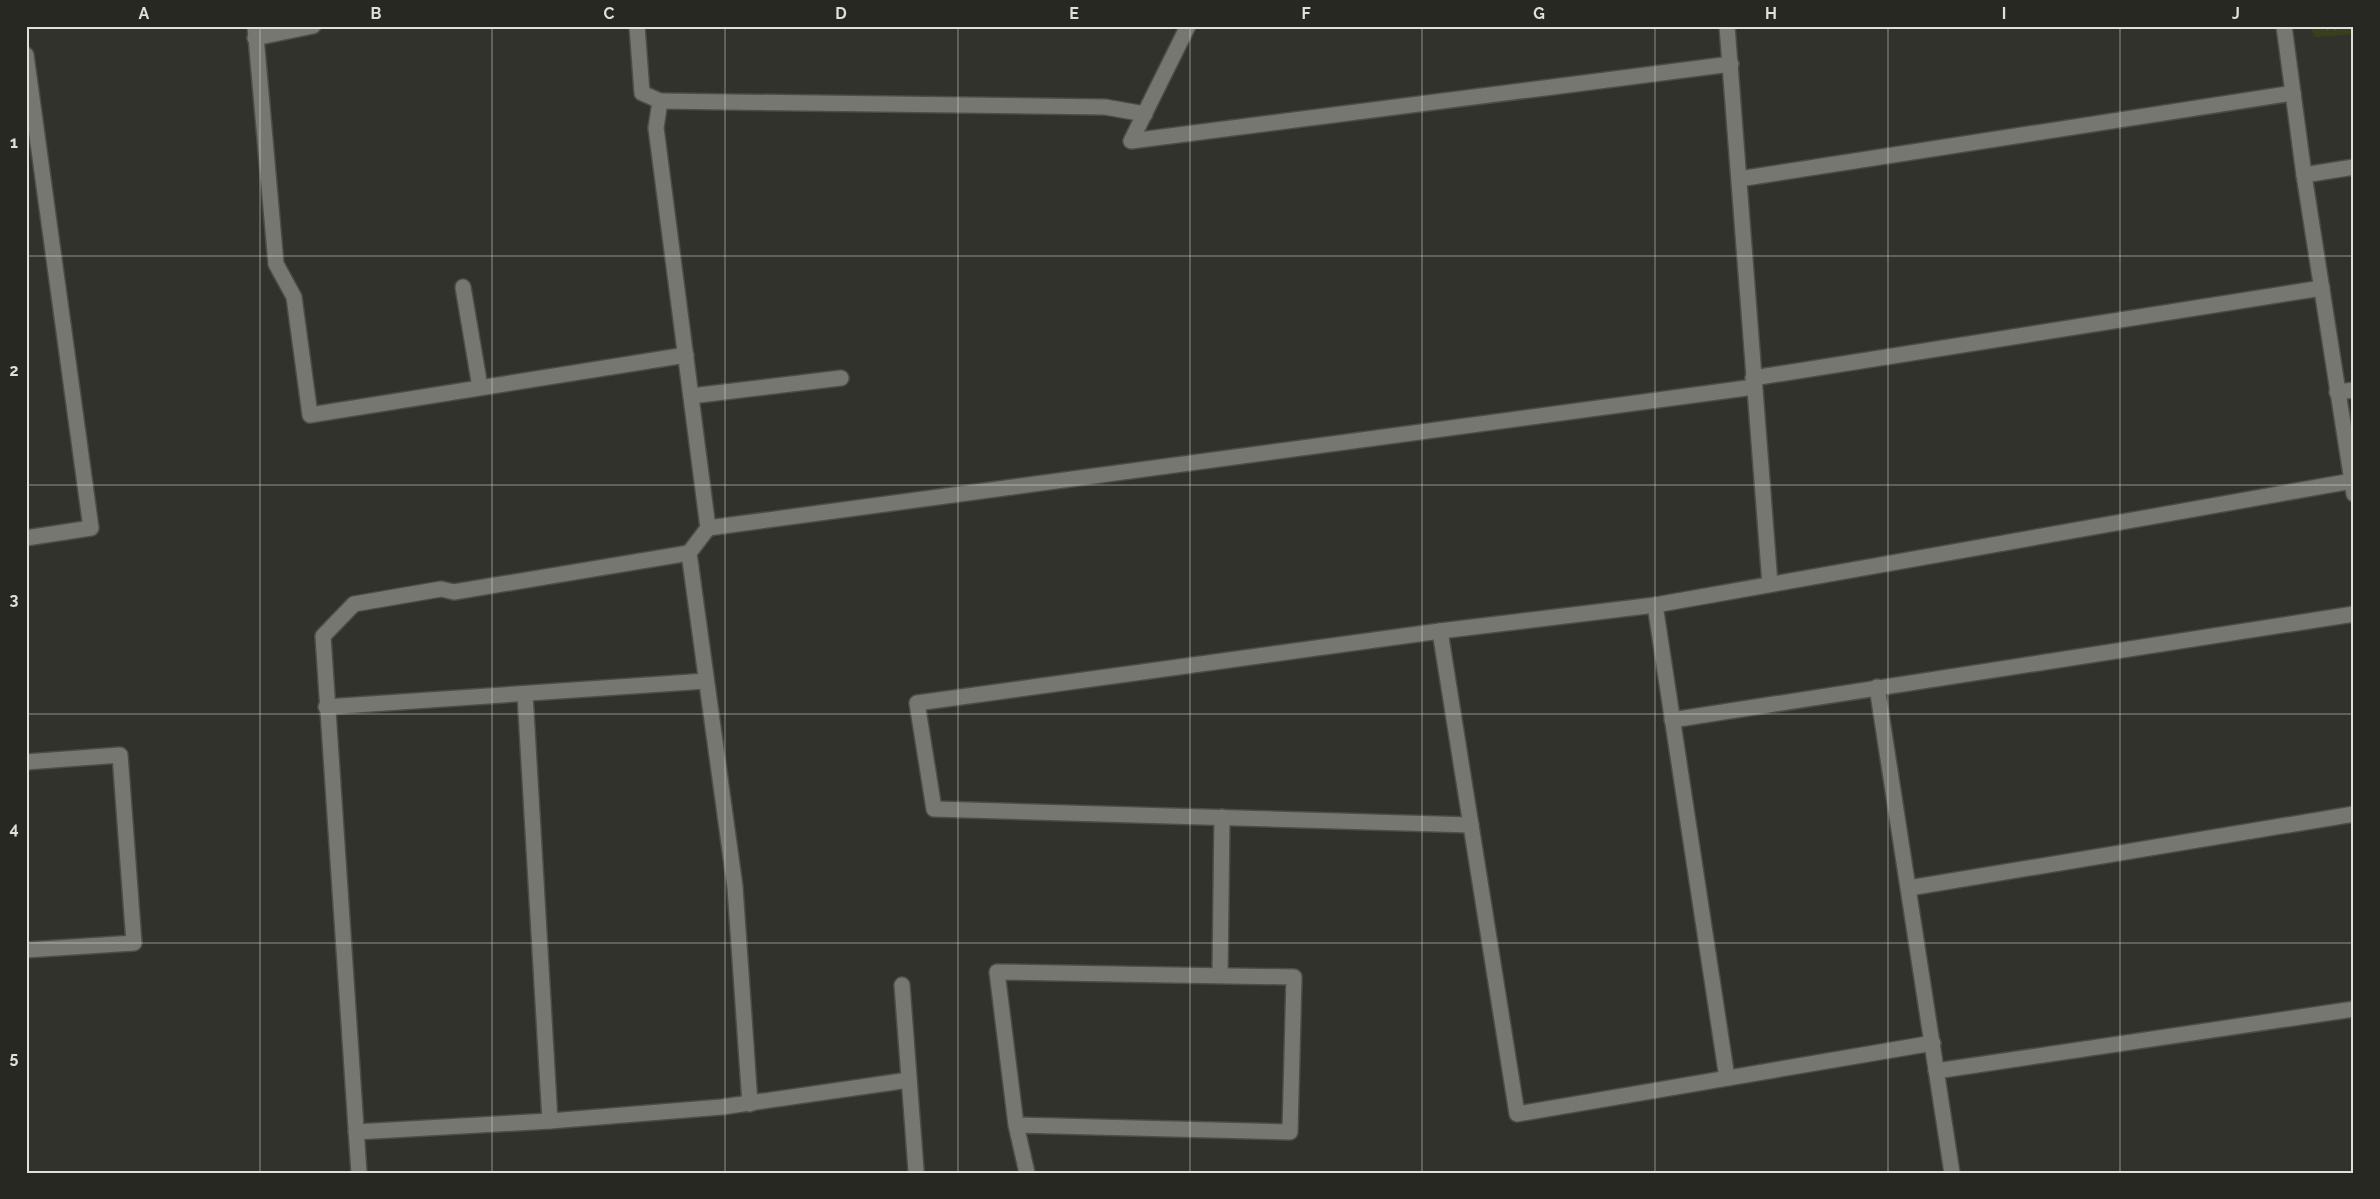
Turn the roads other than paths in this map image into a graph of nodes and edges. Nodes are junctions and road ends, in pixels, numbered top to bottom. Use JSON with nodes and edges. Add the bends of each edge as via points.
{"nodes":[{"id":1,"x":313,"y":26,"type":"edge"},
{"id":2,"x":637,"y":26,"type":"edge"},
{"id":3,"x":1188,"y":26,"type":"edge"},
{"id":4,"x":1728,"y":26,"type":"edge"},
{"id":5,"x":2284,"y":26,"type":"edge"},
{"id":6,"x":255,"y":32,"type":"edge"},
{"id":7,"x":26,"y":55,"type":"edge"},
{"id":8,"x":1731,"y":64,"type":"junction"},
{"id":9,"x":2293,"y":93,"type":"junction"},
{"id":10,"x":660,"y":101,"type":"junction"},
{"id":11,"x":1145,"y":114,"type":"junction"},
{"id":12,"x":2354,"y":167,"type":"edge"},
{"id":13,"x":2304,"y":175,"type":"junction"},
{"id":14,"x":1740,"y":179,"type":"junction"},
{"id":15,"x":463,"y":287,"type":"dead end"},
{"id":16,"x":2322,"y":288,"type":"junction"},
{"id":17,"x":686,"y":354,"type":"junction"},
{"id":18,"x":841,"y":378,"type":"dead end"},
{"id":19,"x":1754,"y":383,"type":"junction"},
{"id":20,"x":480,"y":387,"type":"junction"},
{"id":21,"x":2354,"y":390,"type":"edge"},
{"id":22,"x":2337,"y":392,"type":"junction"},
{"id":23,"x":691,"y":396,"type":"junction"},
{"id":24,"x":2353,"y":487,"type":"edge"},
{"id":25,"x":708,"y":528,"type":"junction"},
{"id":26,"x":26,"y":538,"type":"edge"},
{"id":27,"x":688,"y":553,"type":"junction"},
{"id":28,"x":1770,"y":584,"type":"junction"},
{"id":29,"x":1655,"y":605,"type":"junction"},
{"id":30,"x":2354,"y":614,"type":"edge"},
{"id":31,"x":1440,"y":631,"type":"junction"},
{"id":32,"x":706,"y":680,"type":"junction"},
{"id":33,"x":1878,"y":687,"type":"junction"},
{"id":34,"x":524,"y":694,"type":"junction"},
{"id":35,"x":326,"y":706,"type":"junction"},
{"id":36,"x":1672,"y":720,"type":"junction"},
{"id":37,"x":26,"y":762,"type":"edge"},
{"id":38,"x":2354,"y":814,"type":"edge"},
{"id":39,"x":1222,"y":817,"type":"junction"},
{"id":40,"x":1471,"y":824,"type":"junction"},
{"id":41,"x":1909,"y":888,"type":"junction"},
{"id":42,"x":26,"y":950,"type":"edge"},
{"id":43,"x":1220,"y":976,"type":"junction"},
{"id":44,"x":902,"y":985,"type":"dead end"},
{"id":45,"x":2354,"y":1009,"type":"edge"},
{"id":46,"x":1933,"y":1043,"type":"junction"},
{"id":47,"x":1936,"y":1071,"type":"junction"},
{"id":48,"x":1728,"y":1078,"type":"junction"},
{"id":49,"x":909,"y":1080,"type":"junction"},
{"id":50,"x":750,"y":1104,"type":"junction"},
{"id":51,"x":550,"y":1121,"type":"junction"},
{"id":52,"x":1016,"y":1125,"type":"junction"},
{"id":53,"x":356,"y":1132,"type":"junction"},
{"id":54,"x":916,"y":1170,"type":"dead end"},
{"id":55,"x":359,"y":1173,"type":"edge"},
{"id":56,"x":1027,"y":1173,"type":"edge"},
{"id":57,"x":1952,"y":1173,"type":"edge"}],
"edges":[{"from":1,"to":6,"type":"street"},
{"from":2,"to":10,"type":"street","via":[[642,93]]},
{"from":3,"to":11,"type":"street"},
{"from":4,"to":8,"type":"street"},
{"from":5,"to":9,"type":"street"},
{"from":6,"to":20,"type":"street","via":[[276,264],[294,297],[310,415]]},
{"from":7,"to":26,"type":"street","via":[[92,528]]},
{"from":8,"to":11,"type":"street","via":[[1131,141]]},
{"from":8,"to":14,"type":"street"},
{"from":9,"to":13,"type":"street"},
{"from":9,"to":14,"type":"street"},
{"from":10,"to":11,"type":"street","via":[[1105,108]]},
{"from":10,"to":17,"type":"street","via":[[656,128]]},
{"from":12,"to":13,"type":"street"},
{"from":13,"to":16,"type":"street"},
{"from":14,"to":19,"type":"street"},
{"from":15,"to":20,"type":"street"},
{"from":16,"to":19,"type":"street"},
{"from":16,"to":22,"type":"street"},
{"from":17,"to":20,"type":"street"},
{"from":17,"to":23,"type":"street"},
{"from":18,"to":23,"type":"street"},
{"from":19,"to":25,"type":"street"},
{"from":19,"to":28,"type":"street"},
{"from":21,"to":22,"type":"street"},
{"from":22,"to":24,"type":"street"},
{"from":23,"to":25,"type":"street"},
{"from":24,"to":28,"type":"street"},
{"from":25,"to":27,"type":"street"},
{"from":27,"to":32,"type":"street"},
{"from":27,"to":35,"type":"street","via":[[454,592],[441,589],[354,604],[323,636]]},
{"from":28,"to":29,"type":"street"},
{"from":29,"to":31,"type":"street"},
{"from":29,"to":36,"type":"street"},
{"from":30,"to":33,"type":"street"},
{"from":31,"to":39,"type":"street","via":[[917,703],[934,809]]},
{"from":31,"to":40,"type":"street"},
{"from":32,"to":34,"type":"street"},
{"from":32,"to":50,"type":"street","via":[[735,887]]},
{"from":33,"to":36,"type":"street"},
{"from":33,"to":41,"type":"street"},
{"from":34,"to":35,"type":"street"},
{"from":34,"to":51,"type":"street"},
{"from":35,"to":53,"type":"street"},
{"from":36,"to":48,"type":"street"},
{"from":37,"to":42,"type":"street","via":[[120,754],[134,943]]},
{"from":38,"to":41,"type":"street"},
{"from":39,"to":40,"type":"street"},
{"from":39,"to":43,"type":"street"},
{"from":40,"to":48,"type":"street","via":[[1517,1114]]},
{"from":41,"to":46,"type":"street"},
{"from":43,"to":52,"type":"street","via":[[997,972]]},
{"from":43,"to":52,"type":"street","via":[[1294,977],[1290,1132]]},
{"from":44,"to":49,"type":"street"},
{"from":45,"to":47,"type":"street"},
{"from":46,"to":47,"type":"street"},
{"from":46,"to":48,"type":"street"},
{"from":47,"to":57,"type":"street"},
{"from":49,"to":50,"type":"street"},
{"from":49,"to":54,"type":"street"},
{"from":50,"to":51,"type":"street"},
{"from":51,"to":53,"type":"street"},
{"from":52,"to":56,"type":"street"},
{"from":53,"to":55,"type":"street"}]}
